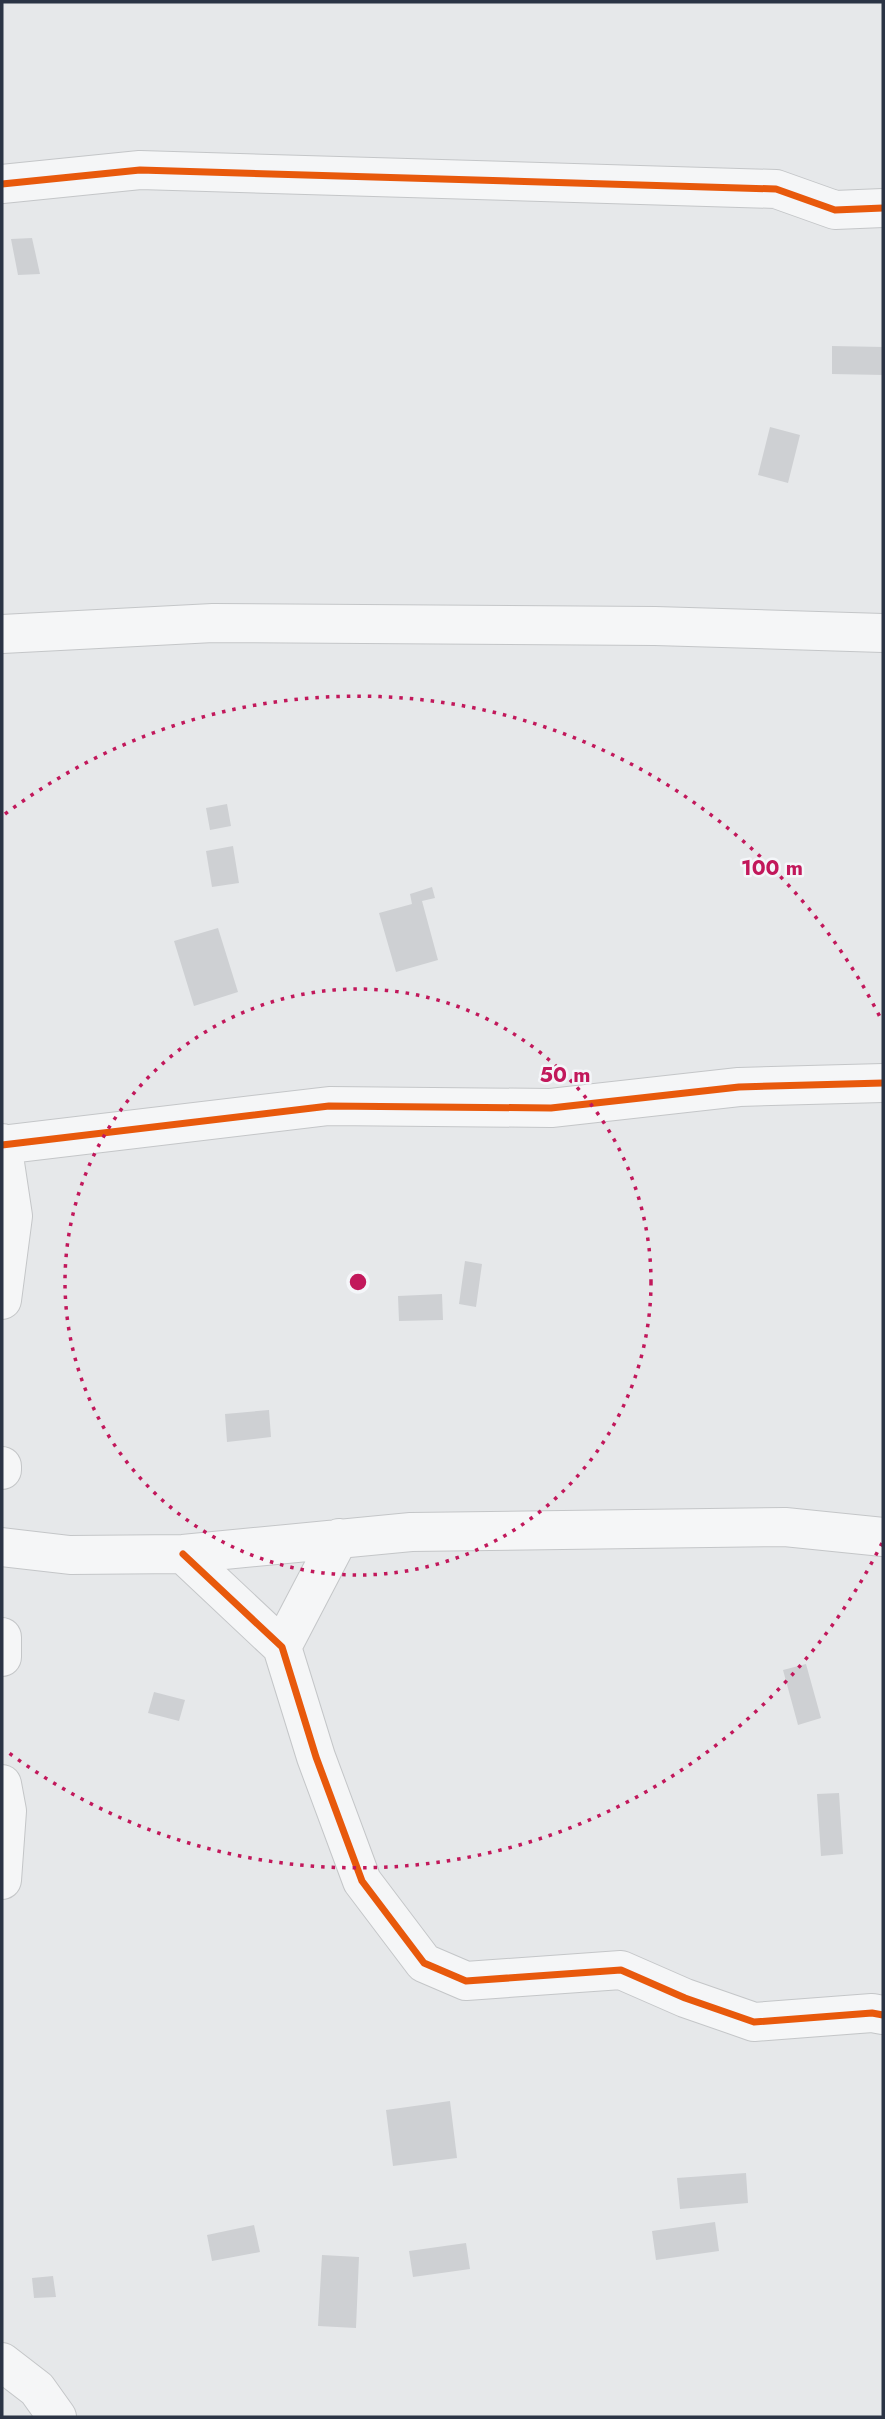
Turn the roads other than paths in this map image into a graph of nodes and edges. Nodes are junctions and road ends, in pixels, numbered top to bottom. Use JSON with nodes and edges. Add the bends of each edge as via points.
{"nodes":[{"id":1,"x":2,"y":184,"type":"edge"},
{"id":2,"x":883,"y":208,"type":"edge"},
{"id":3,"x":883,"y":633,"type":"edge"},
{"id":4,"x":2,"y":635,"type":"edge"},
{"id":5,"x":883,"y":1083,"type":"edge"},
{"id":6,"x":2,"y":1144,"type":"edge"},
{"id":7,"x":2,"y":1300,"type":"edge"},
{"id":8,"x":883,"y":1537,"type":"edge"},
{"id":9,"x":339,"y":1538,"type":"junction"},
{"id":10,"x":2,"y":1547,"type":"edge"},
{"id":11,"x":183,"y":1554,"type":"junction"},
{"id":12,"x":2,"y":1637,"type":"edge"},
{"id":13,"x":282,"y":1647,"type":"junction"},
{"id":14,"x":2,"y":1657,"type":"edge"},
{"id":15,"x":2,"y":1784,"type":"edge"},
{"id":16,"x":2,"y":1880,"type":"edge"},
{"id":17,"x":879,"y":2011,"type":"edge"},
{"id":18,"x":2,"y":2362,"type":"edge"},
{"id":19,"x":57,"y":2417,"type":"edge"}],
"edges":[{"from":1,"to":2,"type":"street","via":[[140,170],[776,189],[835,211]]},
{"from":3,"to":4,"type":"street","via":[[655,626],[213,623]]},
{"from":5,"to":6,"type":"street","via":[[739,1087],[551,1108],[329,1106]]},
{"from":6,"to":7,"type":"street","via":[[13,1216]]},
{"from":8,"to":9,"type":"street","via":[[785,1527],[411,1532]]},
{"from":9,"to":11,"type":"street"},
{"from":9,"to":13,"type":"street"},
{"from":10,"to":11,"type":"street","via":[[69,1555]]},
{"from":11,"to":13,"type":"street"},
{"from":12,"to":14,"type":"street"},
{"from":13,"to":17,"type":"street","via":[[362,1881],[424,1963],[466,1981],[621,1970],[754,2022]]},
{"from":15,"to":16,"type":"street","via":[[7,1811]]},
{"from":18,"to":19,"type":"street","via":[[37,2389]]}]}
